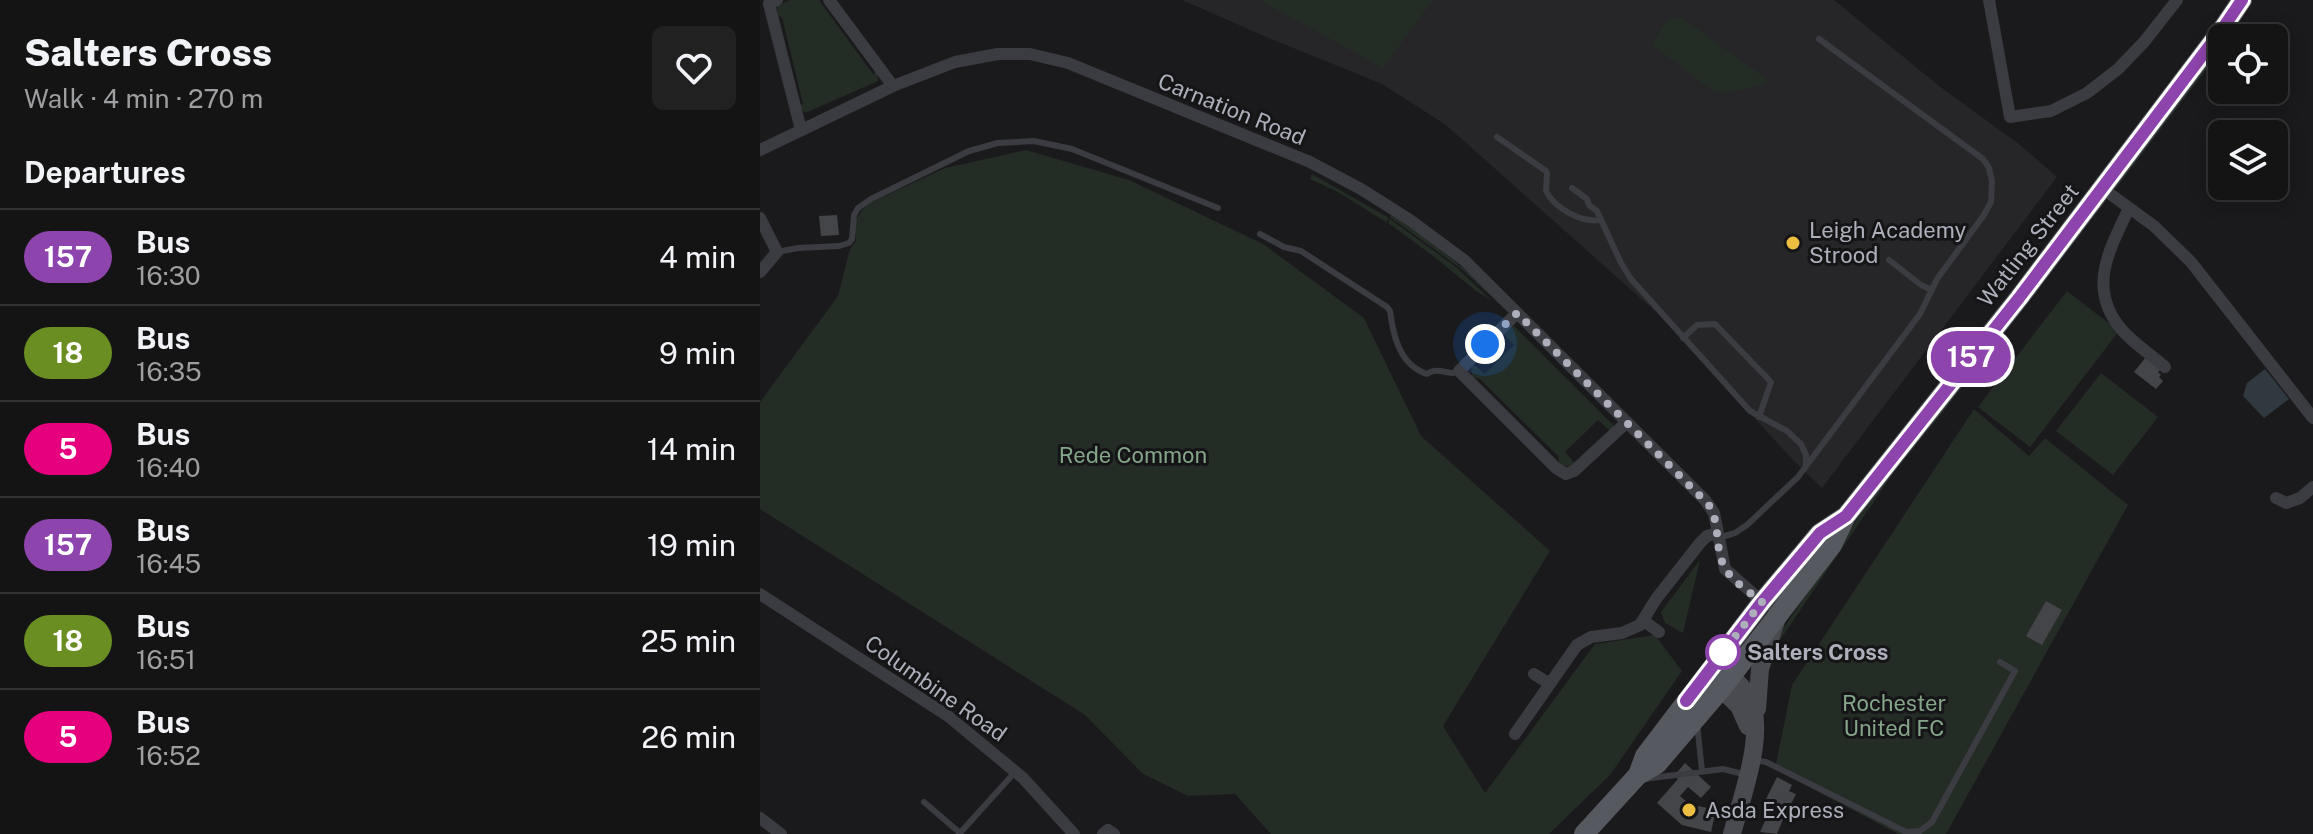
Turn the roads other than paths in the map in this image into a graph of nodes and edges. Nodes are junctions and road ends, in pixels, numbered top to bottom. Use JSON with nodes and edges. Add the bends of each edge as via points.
{"nodes":[{"id":1,"x":777,"y":0,"type":"edge"},
{"id":2,"x":829,"y":0,"type":"edge"},
{"id":3,"x":1989,"y":0,"type":"edge"},
{"id":4,"x":2177,"y":0,"type":"edge"},
{"id":5,"x":2242,"y":0,"type":"edge"},
{"id":6,"x":1819,"y":39,"type":"dead end"},
{"id":7,"x":893,"y":86,"type":"junction"},
{"id":8,"x":801,"y":130,"type":"junction"},
{"id":9,"x":1497,"y":137,"type":"dead end"},
{"id":10,"x":760,"y":150,"type":"edge"},
{"id":11,"x":1572,"y":188,"type":"dead end"},
{"id":12,"x":2102,"y":188,"type":"junction"},
{"id":13,"x":1218,"y":208,"type":"dead end"},
{"id":14,"x":2129,"y":208,"type":"junction"},
{"id":15,"x":760,"y":218,"type":"edge"},
{"id":16,"x":1601,"y":220,"type":"junction"},
{"id":17,"x":1260,"y":234,"type":"dead end"},
{"id":18,"x":777,"y":252,"type":"junction"},
{"id":19,"x":1889,"y":260,"type":"dead end"},
{"id":20,"x":760,"y":272,"type":"edge"},
{"id":21,"x":1932,"y":290,"type":"junction"},
{"id":22,"x":1517,"y":313,"type":"junction"},
{"id":23,"x":1683,"y":338,"type":"junction"},
{"id":24,"x":2165,"y":367,"type":"dead end"},
{"id":25,"x":1456,"y":372,"type":"junction"},
{"id":26,"x":1759,"y":417,"type":"junction"},
{"id":27,"x":2313,"y":418,"type":"edge"},
{"id":28,"x":1627,"y":422,"type":"junction"},
{"id":29,"x":1806,"y":467,"type":"junction"},
{"id":30,"x":2313,"y":487,"type":"edge"},
{"id":31,"x":2276,"y":498,"type":"dead end"},
{"id":32,"x":1718,"y":536,"type":"junction"},
{"id":33,"x":760,"y":594,"type":"edge"},
{"id":34,"x":1771,"y":608,"type":"junction"},
{"id":35,"x":1644,"y":621,"type":"junction"},
{"id":36,"x":1659,"y":632,"type":"dead end"},
{"id":37,"x":2000,"y":662,"type":"dead end"},
{"id":38,"x":1534,"y":674,"type":"dead end"},
{"id":39,"x":1718,"y":676,"type":"junction"},
{"id":40,"x":1550,"y":684,"type":"junction"},
{"id":41,"x":1696,"y":709,"type":"junction"},
{"id":42,"x":1515,"y":734,"type":"dead end"},
{"id":43,"x":1751,"y":747,"type":"junction"},
{"id":44,"x":1016,"y":771,"type":"junction"},
{"id":45,"x":1702,"y":771,"type":"junction"},
{"id":46,"x":1636,"y":778,"type":"junction"},
{"id":47,"x":924,"y":802,"type":"dead end"},
{"id":48,"x":760,"y":818,"type":"edge"},
{"id":49,"x":781,"y":834,"type":"edge"},
{"id":50,"x":1074,"y":834,"type":"edge"},
{"id":51,"x":1103,"y":834,"type":"edge"},
{"id":52,"x":1114,"y":834,"type":"edge"},
{"id":53,"x":1584,"y":834,"type":"edge"},
{"id":54,"x":1732,"y":834,"type":"edge"}],
"edges":[{"from":1,"to":8,"type":"street","via":[[769,4]]},
{"from":2,"to":7,"type":"street"},
{"from":3,"to":4,"type":"street","via":[[2010,117],[2051,111],[2087,93],[2127,60]]},
{"from":5,"to":12,"type":"main road","name":"Watling Street"},
{"from":6,"to":21,"type":"lane","via":[[1979,155],[1989,168],[1989,207]]},
{"from":7,"to":8,"type":"street","name":"Carnation Road"},
{"from":7,"to":22,"type":"street","name":"Carnation Road","via":[[955,62],[998,54],[1030,54],[1068,63],[1310,162],[1361,189],[1464,260]]},
{"from":8,"to":10,"type":"street","name":"Carnation Road"},
{"from":9,"to":16,"type":"lane","via":[[1546,171],[1546,191],[1558,206],[1588,220]]},
{"from":11,"to":16,"type":"lane"},
{"from":12,"to":14,"type":"street"},
{"from":12,"to":34,"type":"main road","name":"Watling Street","via":[[1846,516],[1820,533]]},
{"from":13,"to":18,"type":"lane","via":[[1072,149],[1034,141],[998,143],[969,151],[871,199],[854,215],[849,243]]},
{"from":14,"to":24,"type":"street","via":[[2108,252],[2102,276],[2105,297],[2122,330]]},
{"from":14,"to":27,"type":"street","via":[[2197,269]]},
{"from":15,"to":18,"type":"street"},
{"from":16,"to":23,"type":"lane","via":[[1627,273]]},
{"from":17,"to":25,"type":"lane","via":[[1301,251],[1387,307],[1399,347],[1420,371]]},
{"from":18,"to":20,"type":"street"},
{"from":19,"to":21,"type":"lane"},
{"from":21,"to":29,"type":"lane","via":[[1920,314]]},
{"from":22,"to":25,"type":"street"},
{"from":22,"to":28,"type":"street","name":"Carnation Road"},
{"from":23,"to":26,"type":"lane"},
{"from":23,"to":26,"type":"lane","via":[[1697,325],[1715,324],[1758,367],[1771,382]]},
{"from":25,"to":28,"type":"street","via":[[1565,473],[1574,471]]},
{"from":26,"to":29,"type":"lane","via":[[1801,444]]},
{"from":28,"to":32,"type":"street","name":"Carnation Road","via":[[1708,504]]},
{"from":29,"to":32,"type":"lane","via":[[1750,523]]},
{"from":30,"to":31,"type":"street","via":[[2286,503]]},
{"from":32,"to":34,"type":"street","name":"Carnation Road","via":[[1725,569]]},
{"from":32,"to":35,"type":"street","via":[[1700,543]]},
{"from":33,"to":44,"type":"street","name":"Columbine Road","via":[[948,716]]},
{"from":34,"to":39,"type":"main road","name":"Watling Street"},
{"from":34,"to":43,"type":"main road"},
{"from":35,"to":36,"type":"street"},
{"from":35,"to":40,"type":"street","via":[[1628,631],[1582,642]]},
{"from":37,"to":43,"type":"lane","via":[[2015,671],[1932,822],[1920,831],[1906,832],[1766,762]]},
{"from":38,"to":40,"type":"street"},
{"from":39,"to":41,"type":"main road","name":"Watling Street"},
{"from":39,"to":43,"type":"main road","via":[[1749,697]]},
{"from":40,"to":42,"type":"street"},
{"from":41,"to":43,"type":"main road","via":[[1720,706],[1740,719]]},
{"from":41,"to":45,"type":"lane"},
{"from":41,"to":46,"type":"main road","name":"Watling Street","via":[[1645,756]]},
{"from":43,"to":45,"type":"lane","via":[[1723,769]]},
{"from":43,"to":54,"type":"main road"},
{"from":44,"to":47,"type":"lane","via":[[960,833]]},
{"from":44,"to":50,"type":"street","name":"Columbine Road"},
{"from":45,"to":46,"type":"lane"},
{"from":46,"to":53,"type":"main road","name":"Watling Street"},
{"from":48,"to":49,"type":"street"},
{"from":51,"to":52,"type":"street"}]}
